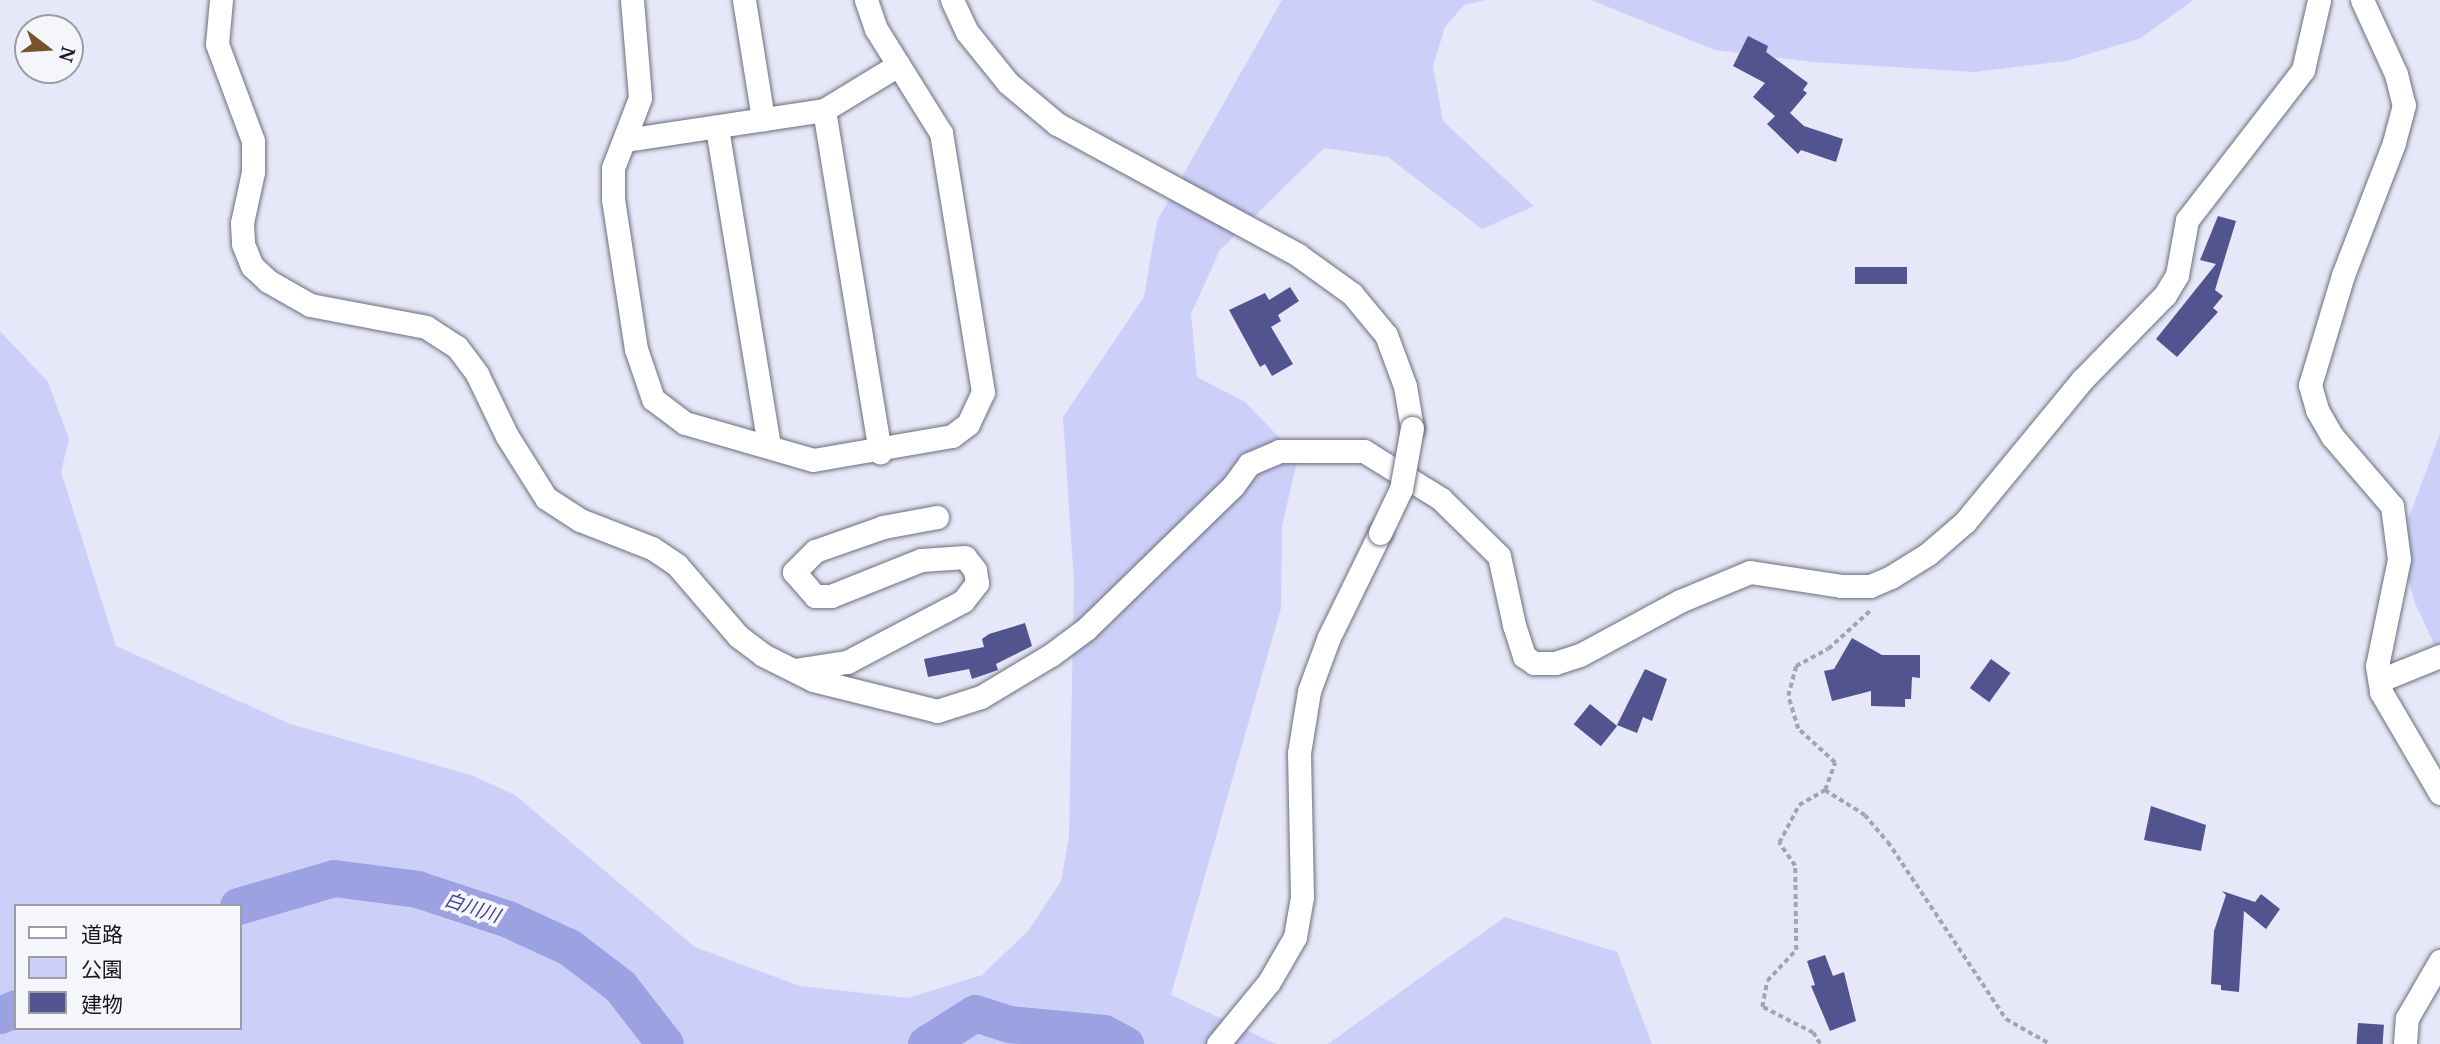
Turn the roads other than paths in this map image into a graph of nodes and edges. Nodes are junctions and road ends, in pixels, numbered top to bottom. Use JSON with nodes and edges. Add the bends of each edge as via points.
{"nodes":[{"id":1,"x":221,"y":0,"type":"edge"},
{"id":2,"x":632,"y":0,"type":"edge"},
{"id":3,"x":744,"y":0,"type":"edge"},
{"id":4,"x":866,"y":0,"type":"edge"},
{"id":5,"x":952,"y":0,"type":"edge"},
{"id":6,"x":2319,"y":0,"type":"edge"},
{"id":7,"x":2362,"y":0,"type":"edge"},
{"id":8,"x":898,"y":65,"type":"junction"},
{"id":9,"x":824,"y":110,"type":"junction"},
{"id":10,"x":763,"y":119,"type":"junction"},
{"id":11,"x":717,"y":128,"type":"junction"},
{"id":12,"x":626,"y":141,"type":"junction"},
{"id":13,"x":769,"y":446,"type":"junction"},
{"id":14,"x":880,"y":452,"type":"junction"},
{"id":15,"x":937,"y":517,"type":"dead end"},
{"id":16,"x":2440,"y":656,"type":"edge"},
{"id":17,"x":794,"y":670,"type":"junction"},
{"id":18,"x":2383,"y":679,"type":"junction"},
{"id":19,"x":2440,"y":793,"type":"edge"},
{"id":20,"x":2440,"y":961,"type":"edge"},
{"id":21,"x":1218,"y":1044,"type":"edge"},
{"id":22,"x":2406,"y":1044,"type":"edge"}],
"edges":[{"from":1,"to":17,"type":"street","via":[[217,44],[253,141],[253,172],[242,223],[243,244],[253,266],[268,281],[310,305],[426,327],[457,347],[477,374],[545,498],[580,520],[652,548],[677,565],[738,636]]},
{"from":2,"to":12,"type":"street","via":[[640,98]]},
{"from":3,"to":10,"type":"street"},
{"from":4,"to":8,"type":"street"},
{"from":5,"to":21,"type":"street","bridge":true,"via":[[967,32],[1008,83],[1056,124],[1248,226],[1352,294],[1387,335],[1405,386],[1412,428],[1401,489],[1329,637],[1309,691],[1299,753],[1302,897],[1295,937],[1247,1012]]},
{"from":6,"to":17,"type":"street","via":[[2303,71],[2187,220],[2177,275],[2165,295],[2082,380],[1965,522],[1928,554],[1891,577],[1870,586],[1841,586],[1750,572],[1680,601],[1580,655],[1555,663],[1534,663],[1524,656],[1499,556],[1441,499],[1364,451],[1279,451],[1249,464],[1233,486],[1086,629],[981,697],[937,711],[916,709],[813,680]]},
{"from":7,"to":18,"type":"street","via":[[2389,54],[2404,105],[2339,287],[2310,385],[2332,436],[2382,489],[2399,532],[2399,559],[2377,666]]},
{"from":8,"to":9,"type":"street"},
{"from":8,"to":14,"type":"street","via":[[941,133],[984,377],[983,392],[968,424],[952,436]]},
{"from":9,"to":10,"type":"street"},
{"from":9,"to":14,"type":"street"},
{"from":10,"to":11,"type":"street"},
{"from":11,"to":12,"type":"street"},
{"from":11,"to":13,"type":"street"},
{"from":12,"to":13,"type":"street","via":[[613,168],[613,199],[636,349],[653,399],[685,423]]},
{"from":13,"to":14,"type":"street","via":[[813,460]]},
{"from":15,"to":17,"type":"street","via":[[883,527],[816,551],[794,572],[816,596],[831,596],[921,560],[965,557],[975,570],[977,583],[963,601],[847,662]]},
{"from":16,"to":18,"type":"street"},
{"from":18,"to":19,"type":"street","via":[[2381,692]]},
{"from":20,"to":22,"type":"street","via":[[2407,1018]]}]}
